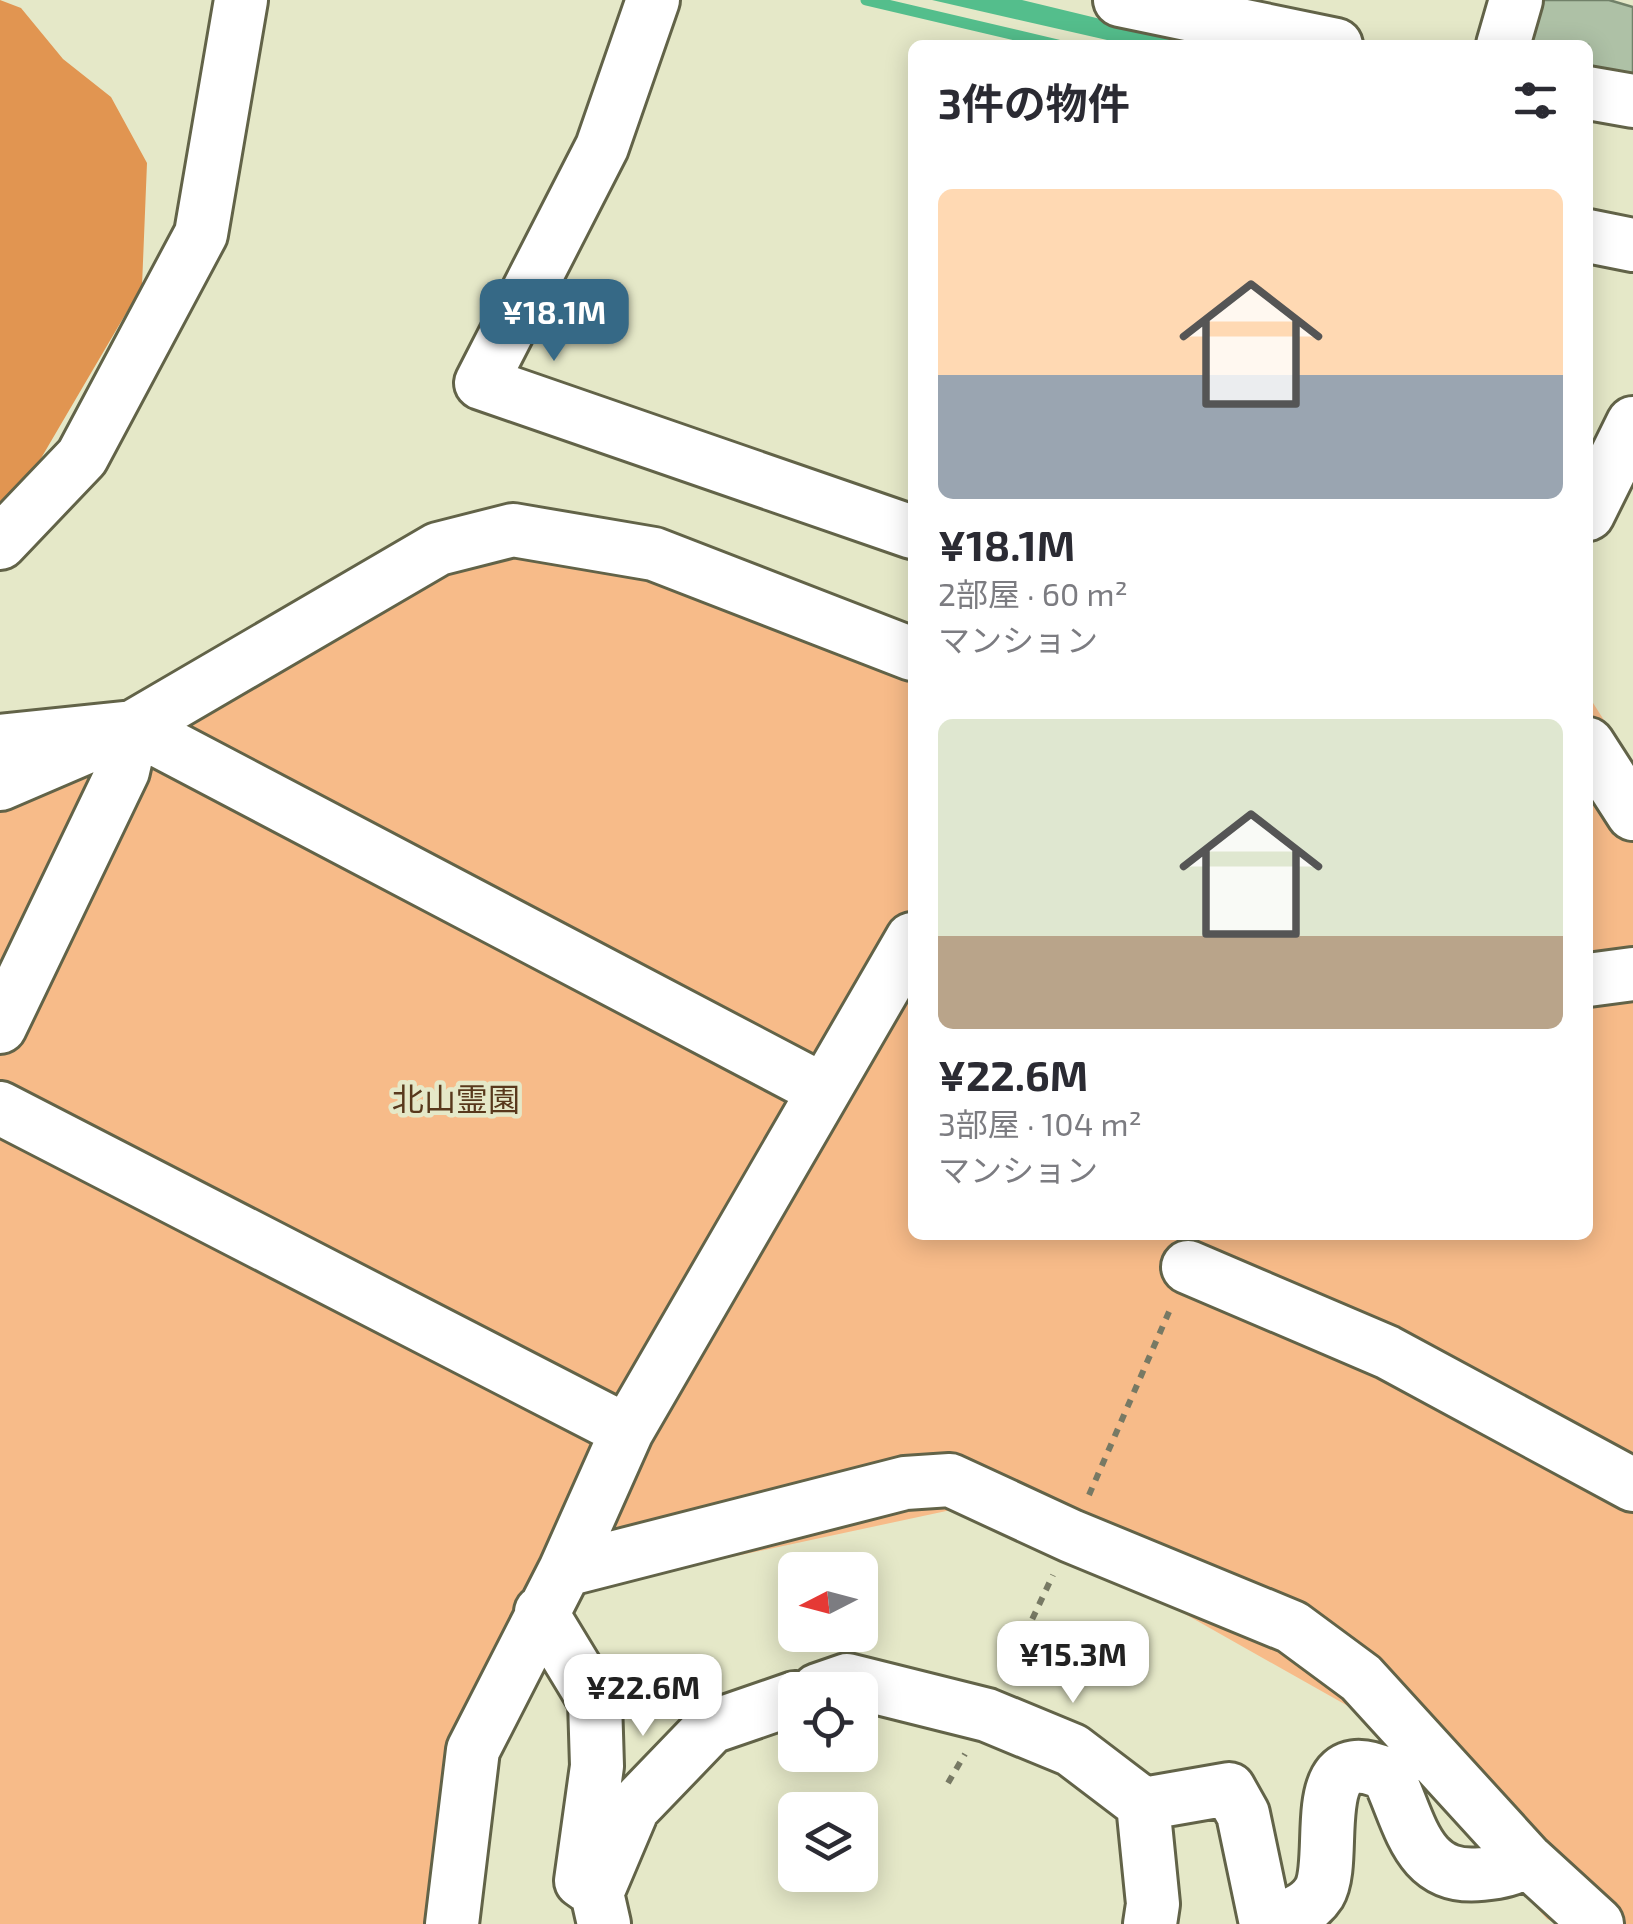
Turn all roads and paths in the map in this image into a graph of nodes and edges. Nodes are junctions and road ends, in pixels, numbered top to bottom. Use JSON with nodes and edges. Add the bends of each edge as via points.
{"nodes":[{"id":1,"x":241,"y":0,"type":"edge"},
{"id":2,"x":653,"y":0,"type":"edge"},
{"id":3,"x":1120,"y":0,"type":"edge"},
{"id":4,"x":1516,"y":0,"type":"edge"},
{"id":5,"x":1266,"y":37,"type":"edge"},
{"id":6,"x":1292,"y":40,"type":"edge"},
{"id":7,"x":1504,"y":40,"type":"edge"},
{"id":8,"x":1593,"y":94,"type":"edge"},
{"id":9,"x":1633,"y":101,"type":"edge"},
{"id":10,"x":1593,"y":237,"type":"edge"},
{"id":11,"x":1633,"y":245,"type":"edge"},
{"id":12,"x":1633,"y":423,"type":"edge"},
{"id":13,"x":1593,"y":504,"type":"edge"},
{"id":14,"x":908,"y":531,"type":"edge"},
{"id":15,"x":0,"y":543,"type":"edge"},
{"id":16,"x":908,"y":652,"type":"edge"},
{"id":17,"x":133,"y":728,"type":"junction"},
{"id":18,"x":0,"y":741,"type":"edge"},
{"id":19,"x":1593,"y":752,"type":"edge"},
{"id":20,"x":0,"y":784,"type":"edge"},
{"id":21,"x":1633,"y":814,"type":"edge"},
{"id":22,"x":908,"y":946,"type":"edge"},
{"id":23,"x":1633,"y":974,"type":"edge"},
{"id":24,"x":1593,"y":979,"type":"edge"},
{"id":25,"x":0,"y":1027,"type":"edge"},
{"id":26,"x":824,"y":1090,"type":"junction"},
{"id":27,"x":0,"y":1108,"type":"edge"},
{"id":28,"x":1188,"y":1267,"type":"joint"},
{"id":29,"x":627,"y":1431,"type":"junction"},
{"id":30,"x":1633,"y":1485,"type":"edge"},
{"id":31,"x":1071,"y":1536,"type":"junction"},
{"id":32,"x":553,"y":1591,"type":"junction"},
{"id":33,"x":878,"y":1688,"type":"edge"},
{"id":34,"x":778,"y":1704,"type":"edge"},
{"id":35,"x":988,"y":1715,"type":"junction"},
{"id":36,"x":1143,"y":1804,"type":"junction"},
{"id":37,"x":1527,"y":1860,"type":"junction"},
{"id":38,"x":600,"y":1909,"type":"edge"},
{"id":39,"x":452,"y":1924,"type":"edge"},
{"id":40,"x":1150,"y":1924,"type":"edge"},
{"id":41,"x":1597,"y":1924,"type":"edge"}],
"edges":[{"from":1,"to":15,"type":"street","via":[[201,234],[82,457]]},
{"from":2,"to":14,"type":"street","via":[[602,147],[481,382]]},
{"from":3,"to":5,"type":"street"},
{"from":4,"to":7,"type":"street"},
{"from":5,"to":6,"type":"street"},
{"from":8,"to":9,"type":"street"},
{"from":10,"to":11,"type":"street"},
{"from":12,"to":13,"type":"street"},
{"from":16,"to":17,"type":"street","via":[[654,554],[512,530],[438,548]]},
{"from":17,"to":18,"type":"street"},
{"from":17,"to":20,"type":"street"},
{"from":17,"to":25,"type":"street","via":[[123,771]]},
{"from":17,"to":26,"type":"street"},
{"from":19,"to":21,"type":"street"},
{"from":22,"to":26,"type":"street"},
{"from":23,"to":24,"type":"street"},
{"from":26,"to":29,"type":"street"},
{"from":27,"to":29,"type":"street"},
{"from":28,"to":30,"type":"street","via":[[1386,1352]]},
{"from":28,"to":31,"type":"path"},
{"from":29,"to":32,"type":"street"},
{"from":31,"to":32,"type":"street","via":[[950,1480],[905,1483]]},
{"from":31,"to":35,"type":"path"},
{"from":31,"to":37,"type":"street","via":[[1292,1627],[1361,1678]]},
{"from":32,"to":38,"type":"street","via":[[595,1701],[597,1766],[581,1882]]},
{"from":32,"to":39,"type":"street","via":[[473,1750]]},
{"from":33,"to":35,"type":"street"},
{"from":34,"to":38,"type":"street","via":[[711,1727],[633,1808]]},
{"from":35,"to":36,"type":"street","via":[[1072,1750]]},
{"from":36,"to":37,"type":"street","via":[[1229,1788],[1242,1814],[1265,1920],[1296,1914],[1318,1894],[1334,1783],[1348,1769],[1368,1766],[1388,1776],[1420,1848],[1436,1867],[1456,1876],[1514,1870]]},
{"from":36,"to":40,"type":"street"},
{"from":37,"to":41,"type":"street"}]}
